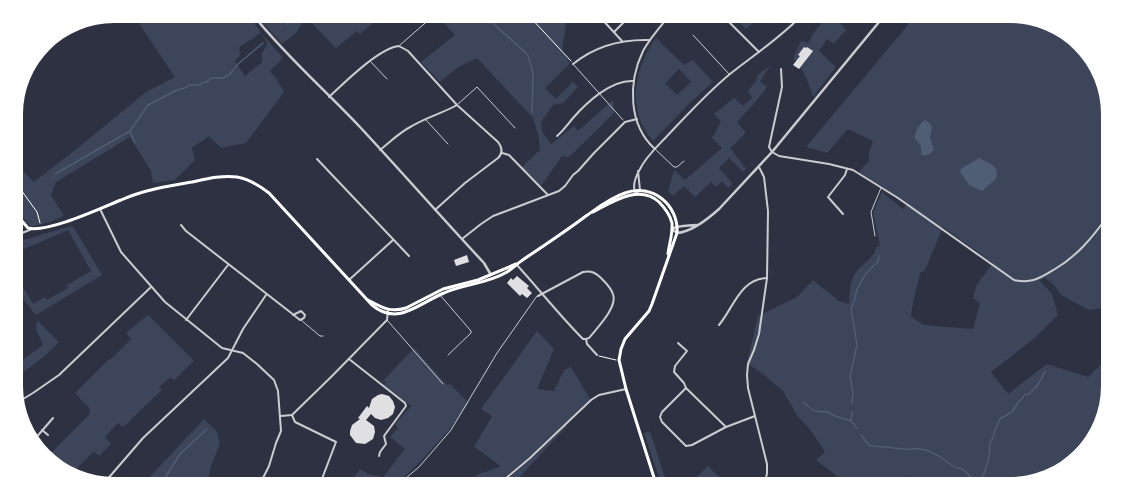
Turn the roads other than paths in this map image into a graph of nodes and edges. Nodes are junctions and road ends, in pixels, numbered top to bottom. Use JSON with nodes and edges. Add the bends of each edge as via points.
{"nodes":[{"id":1,"x":260,"y":23,"type":"edge"},
{"id":2,"x":425,"y":23,"type":"edge"},
{"id":3,"x":606,"y":23,"type":"edge"},
{"id":4,"x":623,"y":23,"type":"edge"},
{"id":5,"x":663,"y":23,"type":"edge"},
{"id":6,"x":731,"y":23,"type":"edge"},
{"id":7,"x":794,"y":23,"type":"edge"},
{"id":8,"x":878,"y":23,"type":"edge"},
{"id":9,"x":614,"y":32,"type":"junction"},
{"id":10,"x":693,"y":35,"type":"dead end"},
{"id":11,"x":650,"y":40,"type":"junction"},
{"id":12,"x":622,"y":41,"type":"junction"},
{"id":13,"x":399,"y":46,"type":"junction"},
{"id":14,"x":759,"y":52,"type":"junction"},
{"id":15,"x":370,"y":61,"type":"junction"},
{"id":16,"x":573,"y":64,"type":"joint"},
{"id":17,"x":781,"y":69,"type":"dead end"},
{"id":18,"x":730,"y":74,"type":"junction"},
{"id":19,"x":387,"y":79,"type":"dead end"},
{"id":20,"x":633,"y":81,"type":"junction"},
{"id":21,"x":599,"y":94,"type":"junction"},
{"id":22,"x":329,"y":97,"type":"junction"},
{"id":23,"x":457,"y":104,"type":"junction"},
{"id":24,"x":426,"y":119,"type":"junction"},
{"id":25,"x":637,"y":119,"type":"junction"},
{"id":26,"x":623,"y":120,"type":"dead end"},
{"id":27,"x":515,"y":128,"type":"dead end"},
{"id":28,"x":556,"y":136,"type":"dead end"},
{"id":29,"x":448,"y":144,"type":"dead end"},
{"id":30,"x":655,"y":149,"type":"junction"},
{"id":31,"x":380,"y":150,"type":"junction"},
{"id":32,"x":772,"y":152,"type":"junction"},
{"id":33,"x":502,"y":153,"type":"junction"},
{"id":34,"x":317,"y":159,"type":"dead end"},
{"id":35,"x":684,"y":161,"type":"dead end"},
{"id":36,"x":759,"y":167,"type":"junction"},
{"id":37,"x":330,"y":168,"type":"dead end"},
{"id":38,"x":847,"y":169,"type":"junction"},
{"id":39,"x":328,"y":171,"type":"junction"},
{"id":40,"x":638,"y":171,"type":"junction"},
{"id":41,"x":881,"y":188,"type":"junction"},
{"id":42,"x":634,"y":190,"type":"junction"},
{"id":43,"x":640,"y":190,"type":"junction"},
{"id":44,"x":636,"y":194,"type":"junction"},
{"id":45,"x":548,"y":195,"type":"junction"},
{"id":46,"x":659,"y":196,"type":"junction"},
{"id":47,"x":656,"y":200,"type":"junction"},
{"id":48,"x":100,"y":209,"type":"junction"},
{"id":49,"x":435,"y":211,"type":"junction"},
{"id":50,"x":843,"y":214,"type":"dead end"},
{"id":51,"x":589,"y":215,"type":"junction"},
{"id":52,"x":23,"y":223,"type":"edge"},
{"id":53,"x":696,"y":225,"type":"junction"},
{"id":54,"x":181,"y":226,"type":"dead end"},
{"id":55,"x":678,"y":226,"type":"junction"},
{"id":56,"x":1101,"y":226,"type":"edge"},
{"id":57,"x":33,"y":229,"type":"junction"},
{"id":58,"x":672,"y":229,"type":"junction"},
{"id":59,"x":23,"y":233,"type":"edge"},
{"id":60,"x":677,"y":233,"type":"junction"},
{"id":61,"x":875,"y":236,"type":"dead end"},
{"id":62,"x":393,"y":240,"type":"junction"},
{"id":63,"x":462,"y":240,"type":"junction"},
{"id":64,"x":409,"y":256,"type":"dead end"},
{"id":65,"x":668,"y":256,"type":"junction"},
{"id":66,"x":516,"y":264,"type":"junction"},
{"id":67,"x":228,"y":265,"type":"junction"},
{"id":68,"x":492,"y":277,"type":"junction"},
{"id":69,"x":767,"y":278,"type":"junction"},
{"id":70,"x":348,"y":281,"type":"junction"},
{"id":71,"x":151,"y":287,"type":"junction"},
{"id":72,"x":439,"y":293,"type":"junction"},
{"id":73,"x":542,"y":293,"type":"junction"},
{"id":74,"x":266,"y":295,"type":"junction"},
{"id":75,"x":538,"y":296,"type":"joint"},
{"id":76,"x":388,"y":312,"type":"junction"},
{"id":77,"x":293,"y":315,"type":"junction"},
{"id":78,"x":186,"y":320,"type":"junction"},
{"id":79,"x":300,"y":320,"type":"junction"},
{"id":80,"x":387,"y":320,"type":"junction"},
{"id":81,"x":719,"y":325,"type":"dead end"},
{"id":82,"x":323,"y":336,"type":"dead end"},
{"id":83,"x":586,"y":339,"type":"junction"},
{"id":84,"x":678,"y":342,"type":"dead end"},
{"id":85,"x":232,"y":350,"type":"junction"},
{"id":86,"x":448,"y":355,"type":"dead end"},
{"id":87,"x":597,"y":355,"type":"road end"},
{"id":88,"x":349,"y":359,"type":"junction"},
{"id":89,"x":443,"y":384,"type":"dead end"},
{"id":90,"x":686,"y":388,"type":"junction"},
{"id":91,"x":626,"y":389,"type":"junction"},
{"id":92,"x":24,"y":398,"type":"edge"},
{"id":93,"x":292,"y":415,"type":"junction"},
{"id":94,"x":281,"y":416,"type":"junction"},
{"id":95,"x":755,"y":416,"type":"junction"},
{"id":96,"x":53,"y":418,"type":"dead end"},
{"id":97,"x":726,"y":427,"type":"junction"},
{"id":98,"x":42,"y":430,"type":"junction"},
{"id":99,"x":38,"y":435,"type":"edge"},
{"id":100,"x":48,"y":435,"type":"dead end"},
{"id":101,"x":379,"y":456,"type":"dead end"},
{"id":102,"x":109,"y":477,"type":"edge"},
{"id":103,"x":263,"y":477,"type":"edge"},
{"id":104,"x":323,"y":477,"type":"edge"},
{"id":105,"x":407,"y":477,"type":"edge"},
{"id":106,"x":507,"y":477,"type":"edge"},
{"id":107,"x":654,"y":477,"type":"edge"},
{"id":108,"x":766,"y":477,"type":"edge"}],
"edges":[{"from":1,"to":22,"type":"street"},
{"from":2,"to":13,"type":"lane"},
{"from":3,"to":9,"type":"street"},
{"from":4,"to":9,"type":"street"},
{"from":5,"to":11,"type":"street"},
{"from":6,"to":14,"type":"street"},
{"from":7,"to":14,"type":"street"},
{"from":8,"to":32,"type":"street"},
{"from":9,"to":12,"type":"street"},
{"from":10,"to":18,"type":"lane"},
{"from":11,"to":12,"type":"street"},
{"from":11,"to":20,"type":"street","via":[[638,61]]},
{"from":12,"to":16,"type":"street","via":[[600,47]]},
{"from":13,"to":15,"type":"street","via":[[388,49]]},
{"from":13,"to":23,"type":"street","via":[[408,51]]},
{"from":14,"to":18,"type":"street"},
{"from":15,"to":19,"type":"lane"},
{"from":15,"to":22,"type":"street"},
{"from":16,"to":21,"type":"lane"},
{"from":17,"to":32,"type":"street","via":[[781,94],[770,147]]},
{"from":18,"to":30,"type":"street","via":[[708,93]]},
{"from":20,"to":21,"type":"street","via":[[621,82]]},
{"from":20,"to":25,"type":"street","via":[[632,101]]},
{"from":21,"to":26,"type":"lane"},
{"from":21,"to":28,"type":"street"},
{"from":22,"to":31,"type":"street"},
{"from":23,"to":24,"type":"street"},
{"from":23,"to":27,"type":"lane","via":[[477,87]]},
{"from":23,"to":33,"type":"street","via":[[498,142]]},
{"from":24,"to":29,"type":"lane"},
{"from":24,"to":31,"type":"street","via":[[399,134]]},
{"from":25,"to":30,"type":"street","via":[[646,139]]},
{"from":25,"to":45,"type":"street","via":[[626,122],[572,175],[565,186]]},
{"from":30,"to":35,"type":"lane","via":[[674,167]]},
{"from":30,"to":40,"type":"street"},
{"from":31,"to":49,"type":"street"},
{"from":32,"to":36,"type":"street"},
{"from":32,"to":38,"type":"street","via":[[779,156]]},
{"from":33,"to":45,"type":"street","via":[[509,156]]},
{"from":33,"to":49,"type":"street"},
{"from":34,"to":39,"type":"street"},
{"from":36,"to":53,"type":"street","via":[[719,209]]},
{"from":36,"to":69,"type":"street","via":[[764,177],[768,211]]},
{"from":37,"to":39,"type":"street"},
{"from":38,"to":41,"type":"street"},
{"from":38,"to":50,"type":"street","via":[[828,197]]},
{"from":39,"to":62,"type":"street"},
{"from":40,"to":42,"type":"street"},
{"from":40,"to":43,"type":"street"},
{"from":41,"to":56,"type":"street","via":[[1014,280],[1023,282],[1038,279],[1074,256]]},
{"from":41,"to":61,"type":"lane","via":[[871,212]]},
{"from":42,"to":43,"type":"main road"},
{"from":42,"to":44,"type":"street"},
{"from":42,"to":51,"type":"main road","via":[[608,200]]},
{"from":43,"to":44,"type":"street"},
{"from":43,"to":46,"type":"main road"},
{"from":44,"to":47,"type":"main road"},
{"from":44,"to":51,"type":"main road","via":[[617,200]]},
{"from":45,"to":63,"type":"street","via":[[493,216]]},
{"from":46,"to":47,"type":"main road"},
{"from":46,"to":55,"type":"main road","via":[[670,206]]},
{"from":47,"to":58,"type":"main road","via":[[668,214]]},
{"from":48,"to":57,"type":"main road","via":[[65,222]]},
{"from":48,"to":70,"type":"main road","via":[[133,195],[171,186],[222,176],[245,179],[269,193]]},
{"from":48,"to":71,"type":"street","via":[[122,252]]},
{"from":49,"to":63,"type":"street"},
{"from":51,"to":66,"type":"main road"},
{"from":52,"to":57,"type":"main road"},
{"from":53,"to":55,"type":"street"},
{"from":53,"to":60,"type":"street"},
{"from":54,"to":67,"type":"street"},
{"from":55,"to":58,"type":"street"},
{"from":55,"to":60,"type":"main road"},
{"from":57,"to":59,"type":"street"},
{"from":58,"to":60,"type":"street"},
{"from":58,"to":65,"type":"main road"},
{"from":60,"to":65,"type":"main road"},
{"from":62,"to":64,"type":"street"},
{"from":62,"to":70,"type":"street"},
{"from":63,"to":68,"type":"street","via":[[484,263]]},
{"from":65,"to":91,"type":"main road","via":[[649,311],[625,339],[621,349],[619,360]]},
{"from":66,"to":68,"type":"main road","via":[[507,272]]},
{"from":66,"to":73,"type":"street"},
{"from":67,"to":74,"type":"street"},
{"from":67,"to":78,"type":"street"},
{"from":68,"to":72,"type":"main road"},
{"from":69,"to":81,"type":"street","via":[[755,280],[744,288]]},
{"from":69,"to":95,"type":"street","via":[[757,340],[746,370]]},
{"from":70,"to":76,"type":"main road","via":[[377,310]]},
{"from":71,"to":78,"type":"street"},
{"from":71,"to":92,"type":"street","via":[[59,374]]},
{"from":72,"to":76,"type":"main road","via":[[407,312]]},
{"from":72,"to":86,"type":"lane","via":[[471,333]]},
{"from":73,"to":75,"type":"street"},
{"from":73,"to":83,"type":"street","via":[[557,312],[583,339]]},
{"from":73,"to":83,"type":"street","via":[[588,271],[596,273],[602,279],[614,294],[613,306]]},
{"from":74,"to":77,"type":"street"},
{"from":74,"to":85,"type":"street"},
{"from":75,"to":105,"type":"lane","via":[[497,353],[451,430]]},
{"from":76,"to":80,"type":"street"},
{"from":77,"to":79,"type":"street"},
{"from":77,"to":79,"type":"street","via":[[299,311],[303,312],[304,317]]},
{"from":78,"to":85,"type":"street","via":[[222,348]]},
{"from":79,"to":82,"type":"lane"},
{"from":80,"to":88,"type":"street"},
{"from":80,"to":89,"type":"lane"},
{"from":83,"to":87,"type":"street","via":[[587,344]]},
{"from":84,"to":90,"type":"street","via":[[688,351],[674,370]]},
{"from":85,"to":94,"type":"street","via":[[250,358],[274,380]]},
{"from":85,"to":102,"type":"street","via":[[228,358],[143,438]]},
{"from":88,"to":93,"type":"street"},
{"from":88,"to":101,"type":"street","via":[[405,402],[406,406],[384,436],[386,444]]},
{"from":90,"to":97,"type":"street"},
{"from":90,"to":97,"type":"street","via":[[660,417],[686,446]]},
{"from":91,"to":106,"type":"street","via":[[600,395],[591,400]]},
{"from":91,"to":107,"type":"main road"},
{"from":93,"to":94,"type":"street"},
{"from":93,"to":104,"type":"street","via":[[295,422],[301,426],[336,442]]},
{"from":94,"to":103,"type":"street","via":[[281,431]]},
{"from":95,"to":97,"type":"street"},
{"from":95,"to":108,"type":"street","via":[[767,464]]},
{"from":96,"to":98,"type":"street"},
{"from":98,"to":99,"type":"street"},
{"from":98,"to":100,"type":"street"}]}
